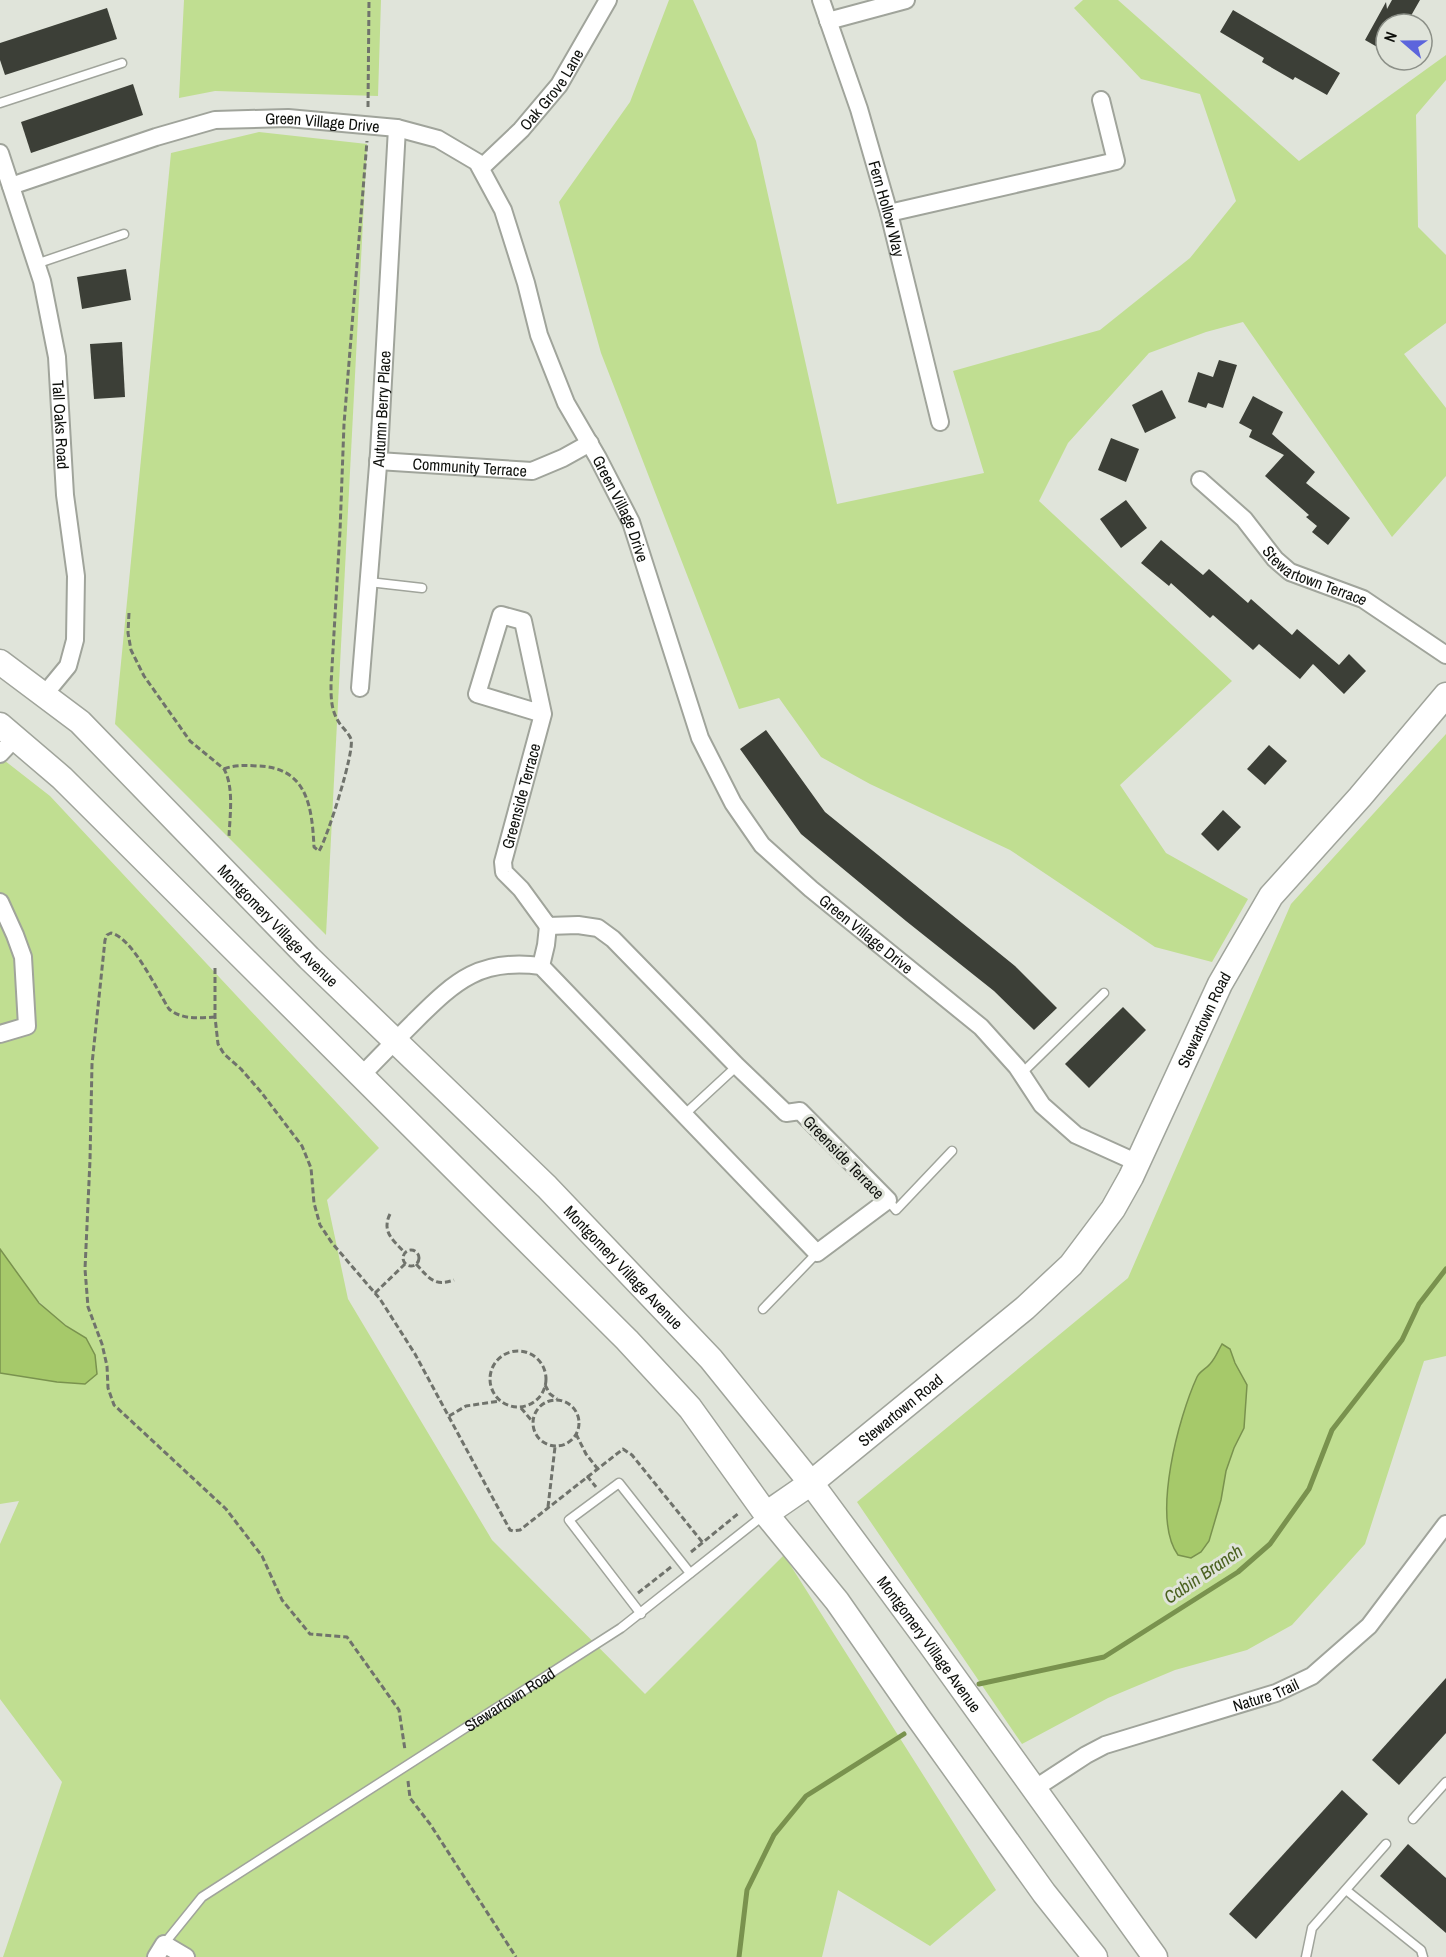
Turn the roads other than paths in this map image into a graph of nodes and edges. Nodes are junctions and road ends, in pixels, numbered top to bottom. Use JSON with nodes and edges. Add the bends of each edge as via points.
{"nodes":[{"id":1,"x":608,"y":0,"type":"edge"},
{"id":2,"x":821,"y":0,"type":"edge"},
{"id":3,"x":906,"y":0,"type":"edge"},
{"id":4,"x":828,"y":21,"type":"junction"},
{"id":5,"x":122,"y":63,"type":"dead end"},
{"id":6,"x":1101,"y":100,"type":"dead end"},
{"id":7,"x":0,"y":103,"type":"edge"},
{"id":8,"x":397,"y":128,"type":"junction"},
{"id":9,"x":0,"y":153,"type":"edge"},
{"id":10,"x":481,"y":168,"type":"junction"},
{"id":11,"x":11,"y":186,"type":"junction"},
{"id":12,"x":889,"y":213,"type":"junction"},
{"id":13,"x":124,"y":234,"type":"dead end"},
{"id":14,"x":36,"y":264,"type":"junction"},
{"id":15,"x":940,"y":422,"type":"dead end"},
{"id":16,"x":590,"y":443,"type":"junction"},
{"id":17,"x":378,"y":461,"type":"junction"},
{"id":18,"x":1200,"y":480,"type":"dead end"},
{"id":19,"x":369,"y":582,"type":"junction"},
{"id":20,"x":422,"y":588,"type":"dead end"},
{"id":21,"x":1446,"y":655,"type":"edge"},
{"id":22,"x":0,"y":662,"type":"edge"},
{"id":23,"x":360,"y":688,"type":"dead end"},
{"id":24,"x":44,"y":695,"type":"junction"},
{"id":25,"x":1446,"y":695,"type":"edge"},
{"id":26,"x":543,"y":714,"type":"junction"},
{"id":27,"x":5,"y":739,"type":"edge"},
{"id":28,"x":0,"y":902,"type":"edge"},
{"id":29,"x":548,"y":926,"type":"junction"},
{"id":30,"x":541,"y":966,"type":"junction"},
{"id":31,"x":1104,"y":993,"type":"dead end"},
{"id":32,"x":0,"y":1034,"type":"edge"},
{"id":33,"x":395,"y":1041,"type":"junction"},
{"id":34,"x":737,"y":1066,"type":"junction"},
{"id":35,"x":1021,"y":1074,"type":"junction"},
{"id":36,"x":361,"y":1076,"type":"junction"},
{"id":37,"x":685,"y":1114,"type":"junction"},
{"id":38,"x":952,"y":1151,"type":"dead end"},
{"id":39,"x":1138,"y":1163,"type":"junction"},
{"id":40,"x":888,"y":1200,"type":"junction"},
{"id":41,"x":817,"y":1253,"type":"junction"},
{"id":42,"x":763,"y":1309,"type":"dead end"},
{"id":43,"x":811,"y":1483,"type":"junction"},
{"id":44,"x":766,"y":1514,"type":"junction"},
{"id":45,"x":1446,"y":1524,"type":"edge"},
{"id":46,"x":690,"y":1573,"type":"junction"},
{"id":47,"x":641,"y":1614,"type":"junction"},
{"id":48,"x":1446,"y":1782,"type":"edge"},
{"id":49,"x":1034,"y":1789,"type":"junction"},
{"id":50,"x":1413,"y":1819,"type":"dead end"},
{"id":51,"x":1386,"y":1844,"type":"dead end"},
{"id":52,"x":1346,"y":1890,"type":"junction"},
{"id":53,"x":160,"y":1951,"type":"edge"},
{"id":54,"x":186,"y":1957,"type":"edge"},
{"id":55,"x":1095,"y":1957,"type":"edge"},
{"id":56,"x":1155,"y":1957,"type":"edge"},
{"id":57,"x":1306,"y":1957,"type":"edge"},
{"id":58,"x":1423,"y":1957,"type":"edge"}],
"edges":[{"from":1,"to":10,"type":"street","name":"Oak Grove Lane","via":[[559,86]]},
{"from":2,"to":4,"type":"street","name":"Fern Hollow Way"},
{"from":3,"to":4,"type":"street"},
{"from":4,"to":12,"type":"street","name":"Fern Hollow Way"},
{"from":5,"to":7,"type":"lane"},
{"from":6,"to":12,"type":"street","via":[[1116,161]]},
{"from":8,"to":10,"type":"street","name":"Green Village Drive","via":[[438,139]]},
{"from":8,"to":11,"type":"street","name":"Green Village Drive","via":[[288,118],[215,120]]},
{"from":8,"to":17,"type":"street","name":"Autumn Berry Place"},
{"from":9,"to":11,"type":"street","name":"Tall Oaks Road"},
{"from":10,"to":16,"type":"street","name":"Green Village Drive","via":[[503,210],[543,345],[566,403]]},
{"from":11,"to":14,"type":"street","name":"Tall Oaks Road"},
{"from":12,"to":15,"type":"street","name":"Fern Hollow Way"},
{"from":13,"to":14,"type":"lane"},
{"from":14,"to":24,"type":"street","name":"Tall Oaks Road","via":[[57,357],[65,495],[76,576],[75,640],[68,666]]},
{"from":16,"to":17,"type":"street","name":"Community Terrace","via":[[532,471]]},
{"from":16,"to":35,"type":"street","name":"Green Village Drive","via":[[631,522],[699,738],[733,803],[762,845],[981,1027]]},
{"from":17,"to":19,"type":"street","name":"Autumn Berry Place"},
{"from":18,"to":21,"type":"street","name":"Stewartown Terrace","via":[[1244,519],[1290,572],[1363,599]]},
{"from":19,"to":20,"type":"lane"},
{"from":19,"to":23,"type":"street","name":"Autumn Berry Place"},
{"from":22,"to":24,"type":"main road","name":"Montgomery Village Avenue"},
{"from":24,"to":33,"type":"main road","name":"Montgomery Village Avenue","via":[[80,722]]},
{"from":25,"to":39,"type":"main road","name":"Stewartown Road","via":[[1271,896],[1220,984]]},
{"from":26,"to":26,"type":"street","name":"Greenside Terrace","via":[[477,694],[501,615],[523,621]]},
{"from":26,"to":29,"type":"street","name":"Greenside Terrace","via":[[502,862],[504,872]]},
{"from":27,"to":36,"type":"main road","via":[[62,778]]},
{"from":28,"to":32,"type":"street","via":[[23,957],[27,1026]]},
{"from":29,"to":30,"type":"street"},
{"from":29,"to":34,"type":"street","name":"Greenside Terrace","via":[[598,927]]},
{"from":30,"to":33,"type":"street","via":[[518,963],[479,970],[439,996]]},
{"from":30,"to":37,"type":"street"},
{"from":31,"to":35,"type":"lane"},
{"from":33,"to":36,"type":"street"},
{"from":33,"to":43,"type":"main road","name":"Montgomery Village Avenue","via":[[547,1187],[711,1359]]},
{"from":34,"to":37,"type":"lane"},
{"from":34,"to":40,"type":"street","name":"Greenside Terrace","via":[[786,1113],[800,1111]]},
{"from":35,"to":39,"type":"street","name":"Green Village Drive","via":[[1042,1105],[1076,1135]]},
{"from":36,"to":44,"type":"main road","via":[[627,1340],[690,1408]]},
{"from":37,"to":41,"type":"street"},
{"from":38,"to":40,"type":"lane","via":[[896,1210]]},
{"from":39,"to":43,"type":"main road","name":"Stewartown Road","via":[[1113,1209],[1071,1265],[1025,1308]]},
{"from":40,"to":41,"type":"street","name":"Greenside Terrace"},
{"from":41,"to":42,"type":"lane"},
{"from":43,"to":44,"type":"main road","name":"Stewartown Road"},
{"from":43,"to":49,"type":"main road","name":"Montgomery Village Avenue"},
{"from":44,"to":46,"type":"lane","name":"Stewartown Road"},
{"from":44,"to":55,"type":"main road","via":[[837,1601],[1037,1883]]},
{"from":45,"to":49,"type":"street","name":"Nature Trail","via":[[1369,1626],[1312,1676],[1276,1693],[1106,1745]]},
{"from":46,"to":47,"type":"lane","name":"Stewartown Road"},
{"from":46,"to":47,"type":"lane","via":[[619,1483],[569,1520]]},
{"from":47,"to":53,"type":"lane","name":"Stewartown Road","via":[[202,1897]]},
{"from":48,"to":50,"type":"lane"},
{"from":49,"to":56,"type":"main road","name":"Montgomery Village Avenue"},
{"from":51,"to":52,"type":"lane"},
{"from":52,"to":57,"type":"lane","via":[[1312,1928]]},
{"from":52,"to":58,"type":"lane","via":[[1421,1950]]},
{"from":53,"to":54,"type":"street"}]}
